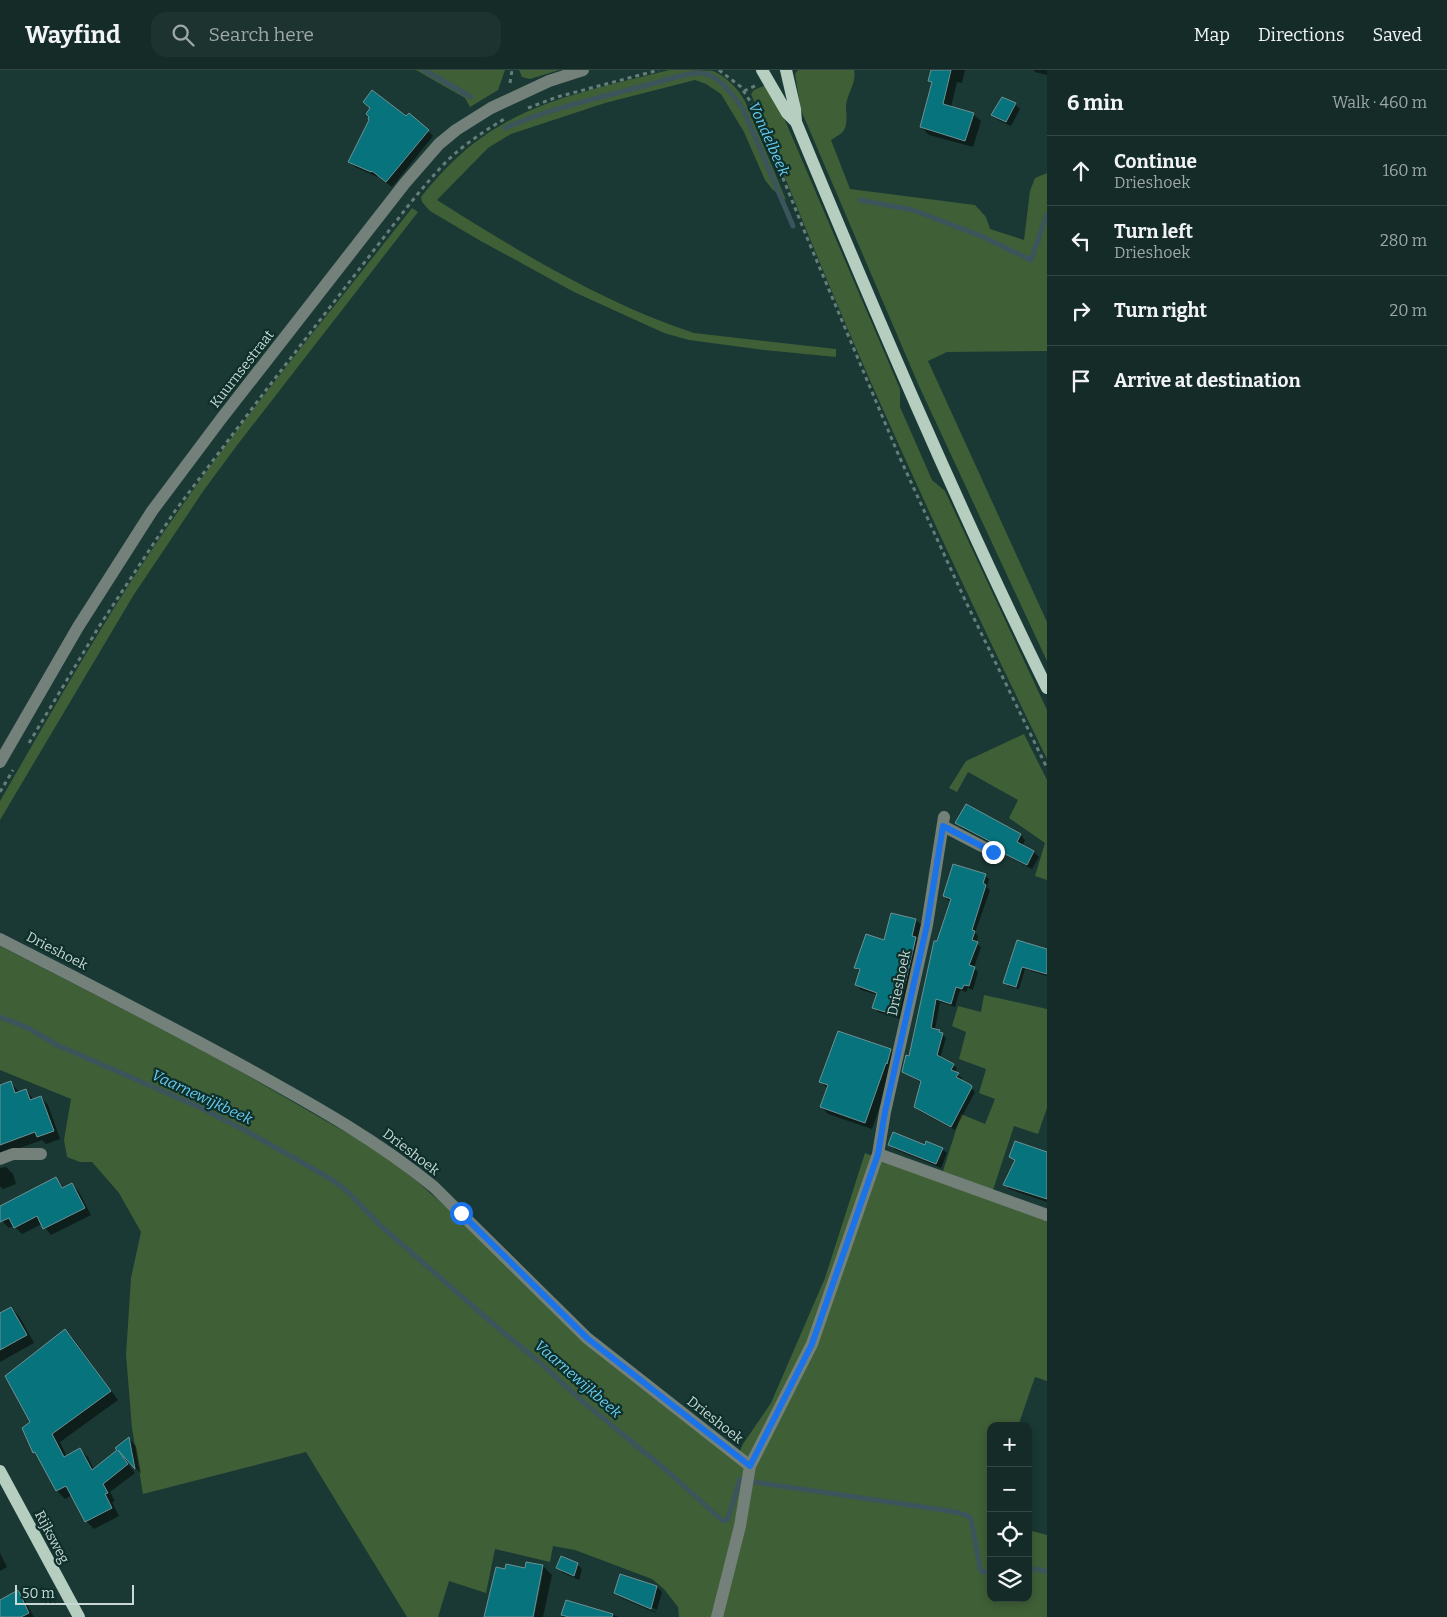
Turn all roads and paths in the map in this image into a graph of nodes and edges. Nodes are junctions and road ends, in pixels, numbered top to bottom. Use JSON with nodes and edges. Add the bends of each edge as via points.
{"nodes":[{"id":1,"x":583,"y":70,"type":"edge"},
{"id":2,"x":659,"y":70,"type":"edge"},
{"id":3,"x":719,"y":70,"type":"edge"},
{"id":4,"x":762,"y":70,"type":"edge"},
{"id":5,"x":786,"y":70,"type":"edge"},
{"id":6,"x":523,"y":110,"type":"dead end"},
{"id":7,"x":507,"y":117,"type":"dead end"},
{"id":8,"x":796,"y":122,"type":"junction"},
{"id":9,"x":1047,"y":688,"type":"edge"},
{"id":10,"x":24,"y":751,"type":"dead end"},
{"id":11,"x":0,"y":762,"type":"edge"},
{"id":12,"x":14,"y":768,"type":"dead end"},
{"id":13,"x":1047,"y":768,"type":"edge"},
{"id":14,"x":0,"y":792,"type":"edge"},
{"id":15,"x":993,"y":852,"type":"dead end"},
{"id":16,"x":0,"y":939,"type":"edge"},
{"id":17,"x":41,"y":1154,"type":"dead end"},
{"id":18,"x":878,"y":1154,"type":"junction"},
{"id":19,"x":0,"y":1159,"type":"edge"},
{"id":20,"x":1047,"y":1215,"type":"edge"},
{"id":21,"x":750,"y":1466,"type":"junction"},
{"id":22,"x":0,"y":1471,"type":"edge"},
{"id":23,"x":79,"y":1617,"type":"edge"},
{"id":24,"x":718,"y":1617,"type":"edge"}],
"edges":[{"from":1,"to":11,"type":"street","name":"Kuurnsestraat","via":[[548,81],[491,108],[456,130],[405,183],[152,511],[78,627]]},
{"from":2,"to":6,"type":"path","via":[[557,96]]},
{"from":3,"to":13,"type":"path","via":[[741,87],[755,109],[900,456],[965,600]]},
{"from":4,"to":8,"type":"main road","via":[[787,113]]},
{"from":5,"to":8,"type":"main road"},
{"from":7,"to":10,"type":"path","via":[[467,144],[428,182],[263,394],[175,510],[100,624]]},
{"from":8,"to":9,"type":"main road","via":[[911,395]]},
{"from":12,"to":14,"type":"path"},
{"from":15,"to":18,"type":"street","name":"Drieshoek","via":[[943,821],[927,925]]},
{"from":16,"to":21,"type":"street","name":"Drieshoek","via":[[197,1040],[381,1146],[434,1187],[587,1338]]},
{"from":17,"to":19,"type":"street","via":[[13,1154]]},
{"from":18,"to":20,"type":"street"},
{"from":18,"to":21,"type":"street","name":"Drieshoek","via":[[812,1344]]},
{"from":21,"to":24,"type":"street","name":"Drieshoek","via":[[740,1526]]},
{"from":22,"to":23,"type":"main road","name":"Rijksweg"}]}
